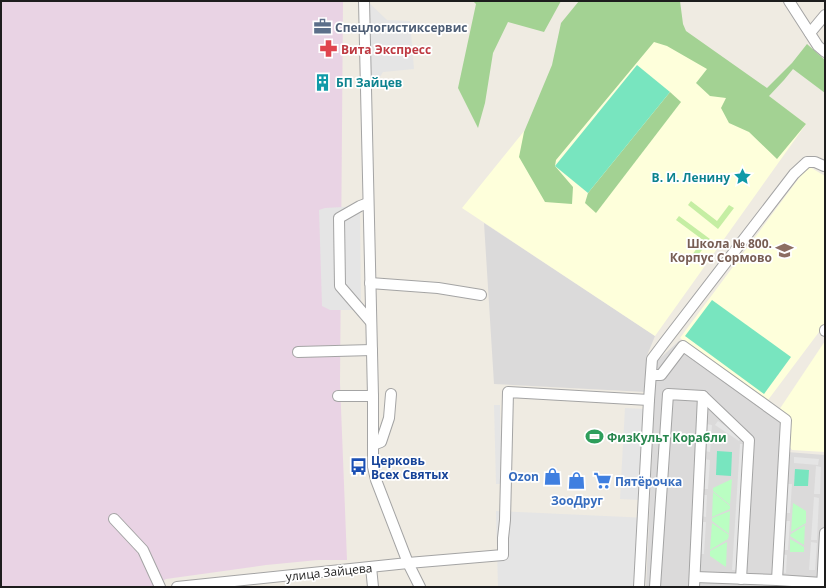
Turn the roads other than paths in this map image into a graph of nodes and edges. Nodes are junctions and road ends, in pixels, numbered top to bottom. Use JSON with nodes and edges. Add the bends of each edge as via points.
{"nodes":[{"id":1,"x":364,"y":1,"type":"edge"},
{"id":2,"x":788,"y":1,"type":"edge"},
{"id":3,"x":825,"y":16,"type":"edge"},
{"id":4,"x":810,"y":33,"type":"junction"},
{"id":5,"x":825,"y":52,"type":"edge"},
{"id":6,"x":825,"y":166,"type":"edge"},
{"id":7,"x":368,"y":203,"type":"junction"},
{"id":8,"x":370,"y":282,"type":"junction"},
{"id":9,"x":481,"y":296,"type":"dead end"},
{"id":10,"x":371,"y":322,"type":"junction"},
{"id":11,"x":372,"y":350,"type":"junction"},
{"id":12,"x":298,"y":352,"type":"dead end"},
{"id":13,"x":651,"y":375,"type":"junction"},
{"id":14,"x":391,"y":394,"type":"dead end"},
{"id":15,"x":338,"y":396,"type":"dead end"},
{"id":16,"x":372,"y":396,"type":"junction"},
{"id":17,"x":703,"y":396,"type":"junction"},
{"id":18,"x":649,"y":400,"type":"junction"},
{"id":19,"x":373,"y":444,"type":"junction"},
{"id":20,"x":114,"y":519,"type":"dead end"},
{"id":21,"x":825,"y":533,"type":"edge"},
{"id":22,"x":408,"y":563,"type":"junction"},
{"id":23,"x":371,"y":567,"type":"junction"},
{"id":24,"x":741,"y":579,"type":"junction"},
{"id":25,"x":777,"y":580,"type":"junction"},
{"id":26,"x":694,"y":582,"type":"edge"},
{"id":27,"x":822,"y":585,"type":"edge"},
{"id":28,"x":160,"y":587,"type":"edge"},
{"id":29,"x":177,"y":587,"type":"edge"},
{"id":30,"x":373,"y":587,"type":"edge"},
{"id":31,"x":420,"y":587,"type":"edge"},
{"id":32,"x":639,"y":587,"type":"edge"},
{"id":33,"x":655,"y":587,"type":"edge"}],
"edges":[{"from":1,"to":7,"type":"street"},
{"from":2,"to":4,"type":"street"},
{"from":3,"to":4,"type":"street"},
{"from":4,"to":5,"type":"street"},
{"from":6,"to":13,"type":"street","via":[[807,162],[794,174],[652,359]]},
{"from":7,"to":8,"type":"street"},
{"from":7,"to":10,"type":"street","via":[[340,218],[340,286]]},
{"from":8,"to":9,"type":"street","via":[[438,288]]},
{"from":8,"to":10,"type":"street"},
{"from":10,"to":11,"type":"street"},
{"from":11,"to":12,"type":"street"},
{"from":11,"to":16,"type":"street"},
{"from":13,"to":18,"type":"street"},
{"from":13,"to":25,"type":"street","via":[[661,375],[683,346],[786,420]]},
{"from":14,"to":19,"type":"street","via":[[389,418],[381,442]]},
{"from":15,"to":16,"type":"street"},
{"from":16,"to":19,"type":"street"},
{"from":17,"to":24,"type":"street","via":[[749,440]]},
{"from":17,"to":26,"type":"street"},
{"from":17,"to":33,"type":"street","via":[[668,394]]},
{"from":18,"to":22,"type":"street","name":"улица Зайцева","via":[[508,392],[503,555]]},
{"from":18,"to":32,"type":"street"},
{"from":19,"to":22,"type":"street","via":[[376,480]]},
{"from":20,"to":28,"type":"street","via":[[143,550]]},
{"from":21,"to":27,"type":"street"},
{"from":22,"to":23,"type":"street","name":"улица Зайцева"},
{"from":22,"to":31,"type":"street"},
{"from":23,"to":29,"type":"street","name":"улица Зайцева"},
{"from":23,"to":30,"type":"street"},
{"from":24,"to":25,"type":"street"},
{"from":24,"to":26,"type":"street"},
{"from":25,"to":27,"type":"street"}]}
